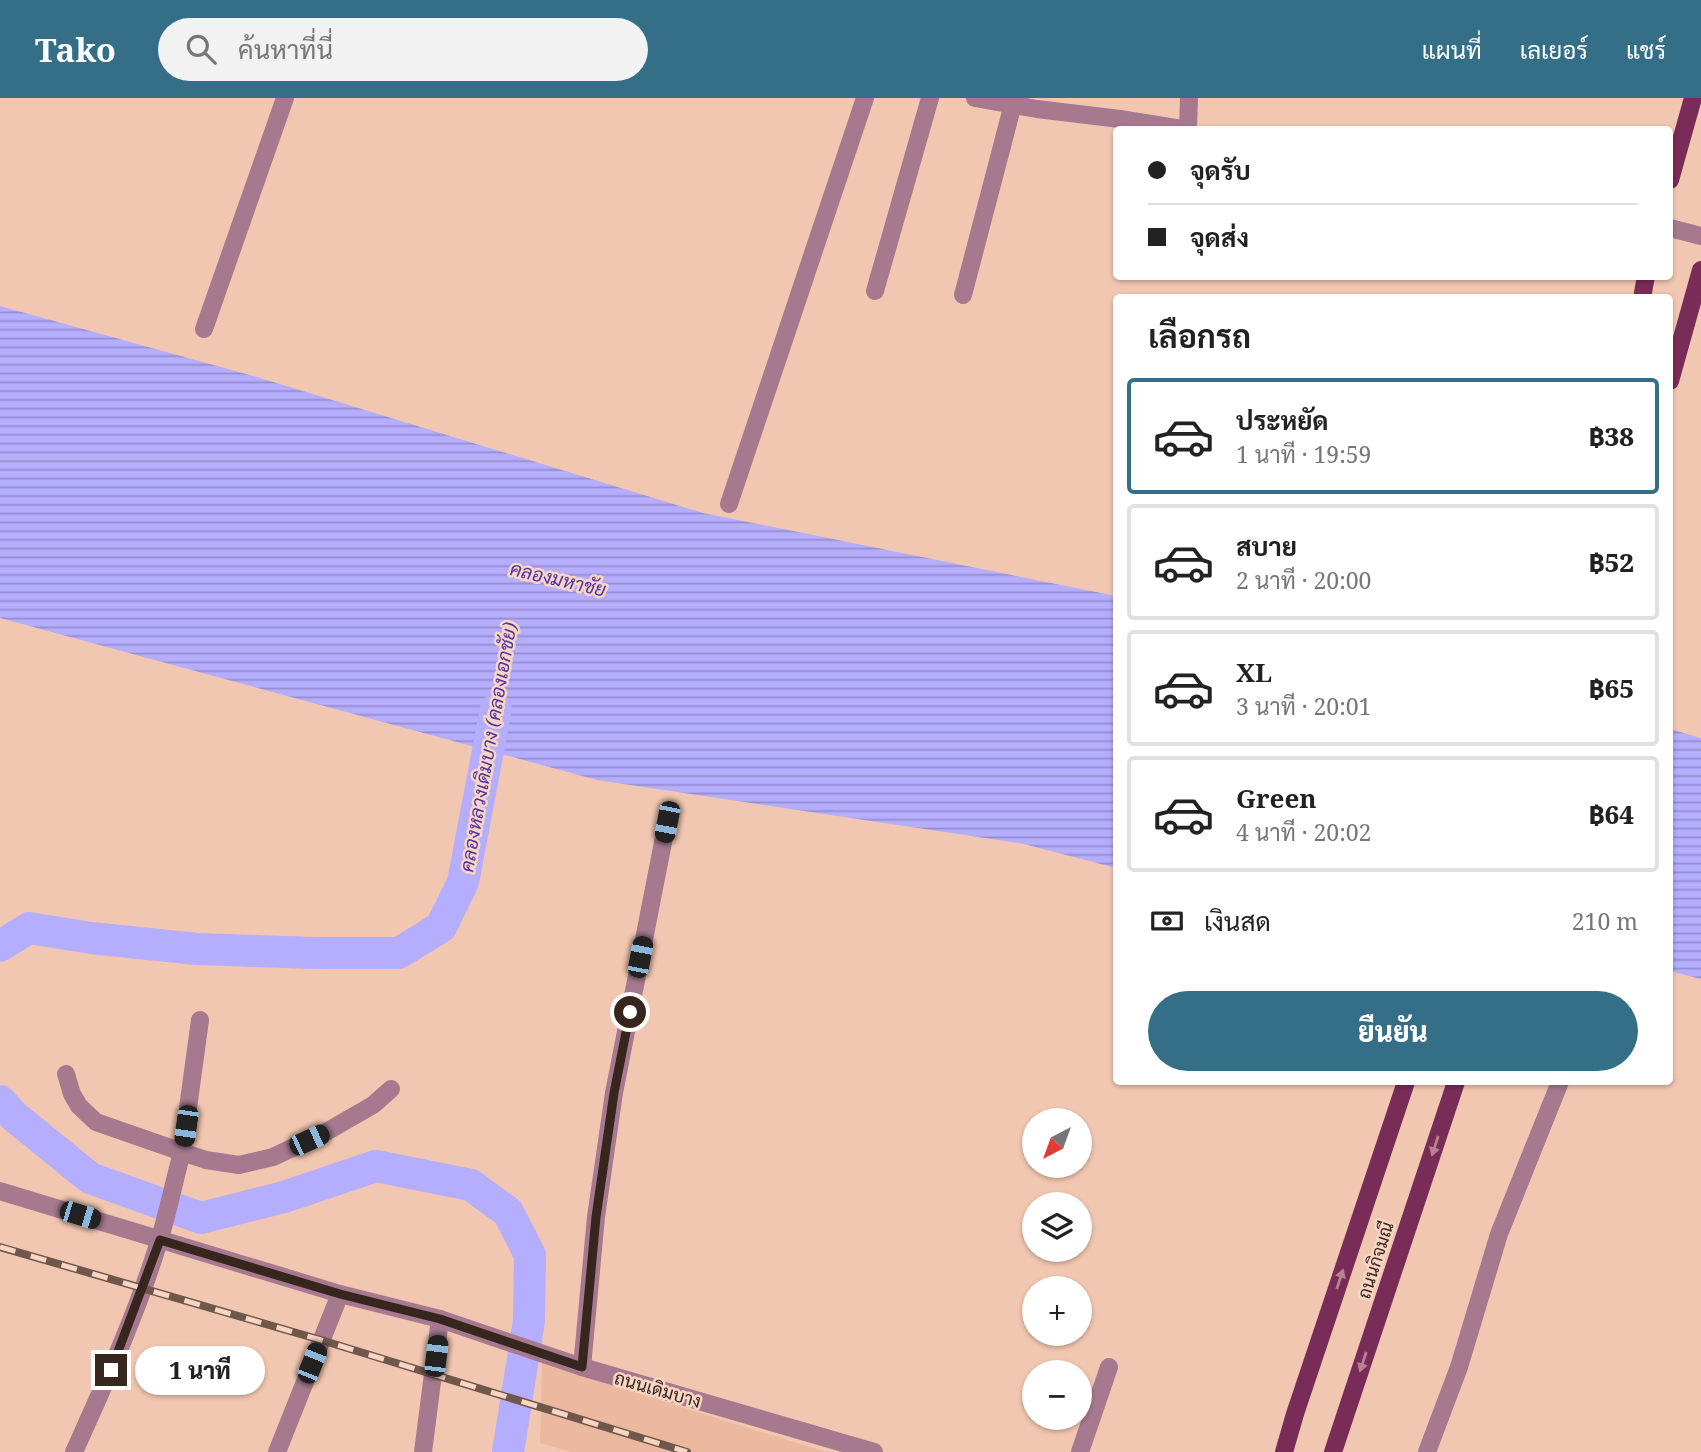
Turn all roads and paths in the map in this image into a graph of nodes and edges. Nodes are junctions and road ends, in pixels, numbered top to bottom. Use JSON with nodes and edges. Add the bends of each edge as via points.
{"nodes":[{"id":1,"x":285,"y":98,"type":"edge"},
{"id":2,"x":865,"y":98,"type":"edge"},
{"id":3,"x":930,"y":98,"type":"edge"},
{"id":4,"x":975,"y":98,"type":"edge"},
{"id":5,"x":1189,"y":98,"type":"edge"},
{"id":6,"x":1693,"y":98,"type":"edge"},
{"id":7,"x":1013,"y":104,"type":"junction"},
{"id":8,"x":1037,"y":104,"type":"edge"},
{"id":9,"x":1168,"y":126,"type":"edge"},
{"id":10,"x":1188,"y":126,"type":"edge"},
{"id":11,"x":1673,"y":169,"type":"edge"},
{"id":12,"x":1673,"y":229,"type":"edge"},
{"id":13,"x":1701,"y":236,"type":"edge"},
{"id":14,"x":1701,"y":270,"type":"edge"},
{"id":15,"x":875,"y":291,"type":"dead end"},
{"id":16,"x":962,"y":295,"type":"dead end"},
{"id":17,"x":204,"y":329,"type":"dead end"},
{"id":18,"x":1673,"y":370,"type":"edge"},
{"id":19,"x":729,"y":504,"type":"dead end"},
{"id":20,"x":667,"y":822,"type":"dead end"},
{"id":21,"x":200,"y":1020,"type":"dead end"},
{"id":22,"x":66,"y":1074,"type":"dead end"},
{"id":23,"x":1405,"y":1085,"type":"edge"},
{"id":24,"x":1455,"y":1085,"type":"edge"},
{"id":25,"x":1559,"y":1085,"type":"edge"},
{"id":26,"x":391,"y":1089,"type":"dead end"},
{"id":27,"x":182,"y":1153,"type":"junction"},
{"id":28,"x":0,"y":1191,"type":"edge"},
{"id":29,"x":160,"y":1238,"type":"junction"},
{"id":30,"x":340,"y":1294,"type":"junction"},
{"id":31,"x":440,"y":1319,"type":"junction"},
{"id":32,"x":581,"y":1367,"type":"junction"},
{"id":33,"x":1109,"y":1367,"type":"dead end"},
{"id":34,"x":74,"y":1452,"type":"edge"},
{"id":35,"x":277,"y":1452,"type":"edge"},
{"id":36,"x":423,"y":1452,"type":"edge"},
{"id":37,"x":874,"y":1452,"type":"edge"},
{"id":38,"x":1080,"y":1452,"type":"edge"},
{"id":39,"x":1284,"y":1452,"type":"edge"},
{"id":40,"x":1333,"y":1452,"type":"edge"},
{"id":41,"x":1427,"y":1452,"type":"edge"}],
"edges":[{"from":1,"to":17,"type":"street"},
{"from":2,"to":19,"type":"street"},
{"from":3,"to":15,"type":"street"},
{"from":4,"to":7,"type":"street"},
{"from":5,"to":10,"type":"street"},
{"from":6,"to":11,"type":"main road"},
{"from":7,"to":8,"type":"street"},
{"from":7,"to":16,"type":"street"},
{"from":8,"to":9,"type":"street"},
{"from":12,"to":13,"type":"street"},
{"from":14,"to":18,"type":"main road"},
{"from":20,"to":32,"type":"street","via":[[614,1093]]},
{"from":21,"to":27,"type":"street"},
{"from":22,"to":27,"type":"street","via":[[72,1094],[96,1122]]},
{"from":39,"to":23,"type":"main road","name":"ถนนกิจมณี","one_way":true},
{"from":24,"to":40,"type":"main road","name":"ถนนกิจมณี","one_way":true},
{"from":25,"to":41,"type":"street","via":[[1499,1234],[1459,1367]]},
{"from":26,"to":27,"type":"street","via":[[373,1105],[273,1157],[239,1165]]},
{"from":27,"to":29,"type":"street"},
{"from":28,"to":29,"type":"street","name":"ถนนเดิมบาง"},
{"from":29,"to":30,"type":"street","name":"ถนนเดิมบาง"},
{"from":29,"to":34,"type":"street","via":[[111,1370]]},
{"from":30,"to":31,"type":"street","name":"ถนนเดิมบาง"},
{"from":30,"to":35,"type":"street"},
{"from":31,"to":32,"type":"street","name":"ถนนเดิมบาง"},
{"from":31,"to":36,"type":"street"},
{"from":32,"to":37,"type":"street","name":"ถนนเดิมบาง"},
{"from":33,"to":38,"type":"street"}]}
